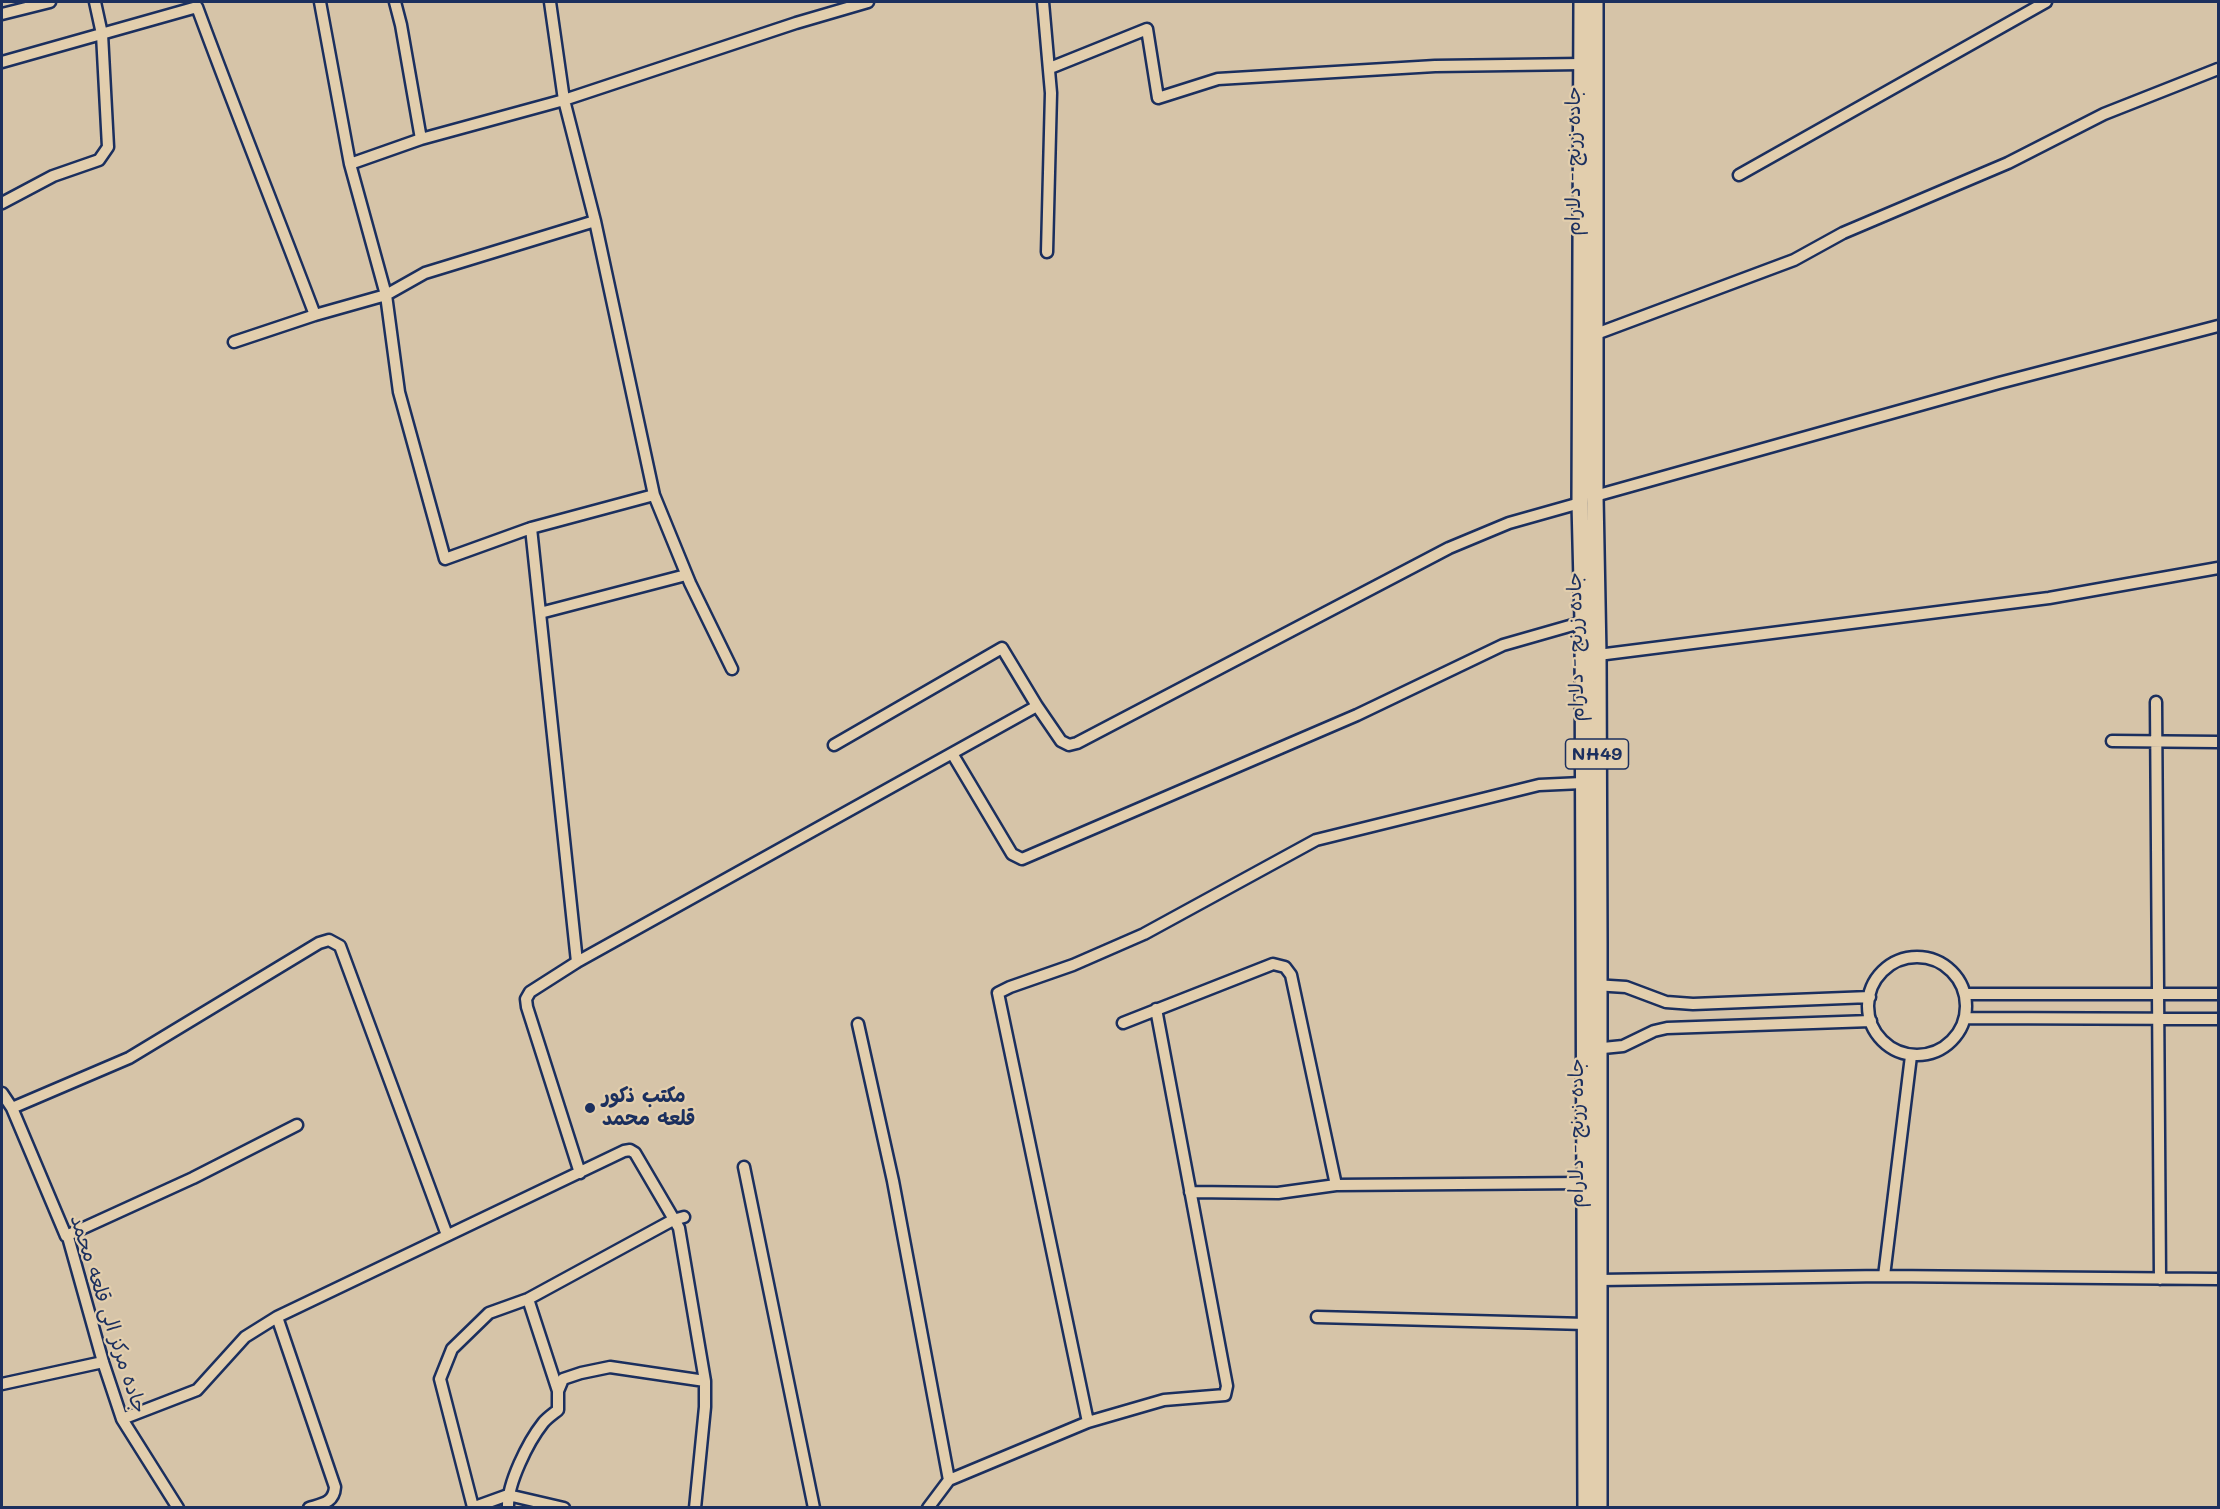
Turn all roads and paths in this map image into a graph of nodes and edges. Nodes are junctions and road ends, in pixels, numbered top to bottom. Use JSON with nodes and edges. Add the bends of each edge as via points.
{"nodes":[{"id":1,"x":50,"y":2,"type":"edge"},
{"id":2,"x":95,"y":2,"type":"edge"},
{"id":3,"x":320,"y":2,"type":"edge"},
{"id":4,"x":395,"y":2,"type":"edge"},
{"id":5,"x":550,"y":2,"type":"edge"},
{"id":6,"x":868,"y":2,"type":"edge"},
{"id":7,"x":1043,"y":2,"type":"edge"},
{"id":8,"x":1582,"y":2,"type":"edge"},
{"id":9,"x":1595,"y":2,"type":"edge"},
{"id":10,"x":2046,"y":2,"type":"edge"},
{"id":11,"x":2,"y":14,"type":"edge"},
{"id":12,"x":102,"y":34,"type":"junction"},
{"id":13,"x":2,"y":62,"type":"edge"},
{"id":14,"x":1582,"y":64,"type":"junction"},
{"id":15,"x":1050,"y":68,"type":"junction"},
{"id":16,"x":2218,"y":69,"type":"edge"},
{"id":17,"x":564,"y":99,"type":"junction"},
{"id":18,"x":421,"y":139,"type":"junction"},
{"id":19,"x":350,"y":164,"type":"junction"},
{"id":20,"x":1739,"y":175,"type":"dead end"},
{"id":21,"x":2,"y":203,"type":"edge"},
{"id":22,"x":596,"y":221,"type":"junction"},
{"id":23,"x":1047,"y":252,"type":"dead end"},
{"id":24,"x":386,"y":295,"type":"junction"},
{"id":25,"x":315,"y":315,"type":"junction"},
{"id":26,"x":2218,"y":326,"type":"edge"},
{"id":27,"x":1596,"y":334,"type":"junction"},
{"id":28,"x":234,"y":342,"type":"dead end"},
{"id":29,"x":654,"y":495,"type":"junction"},
{"id":30,"x":1595,"y":496,"type":"junction"},
{"id":31,"x":1580,"y":503,"type":"junction"},
{"id":32,"x":531,"y":528,"type":"junction"},
{"id":33,"x":2218,"y":568,"type":"edge"},
{"id":34,"x":686,"y":575,"type":"junction"},
{"id":35,"x":540,"y":614,"type":"junction"},
{"id":36,"x":1590,"y":621,"type":"junction"},
{"id":37,"x":1598,"y":656,"type":"junction"},
{"id":38,"x":732,"y":669,"type":"dead end"},
{"id":39,"x":2156,"y":702,"type":"dead end"},
{"id":40,"x":1037,"y":706,"type":"junction"},
{"id":41,"x":2112,"y":741,"type":"dead end"},
{"id":42,"x":2156,"y":742,"type":"junction"},
{"id":43,"x":2218,"y":742,"type":"edge"},
{"id":44,"x":834,"y":745,"type":"dead end"},
{"id":45,"x":953,"y":755,"type":"junction"},
{"id":46,"x":1582,"y":783,"type":"junction"},
{"id":47,"x":577,"y":962,"type":"junction"},
{"id":48,"x":1592,"y":985,"type":"junction"},
{"id":49,"x":1965,"y":994,"type":"junction"},
{"id":50,"x":2158,"y":994,"type":"junction"},
{"id":51,"x":2218,"y":994,"type":"edge"},
{"id":52,"x":1870,"y":997,"type":"junction"},
{"id":53,"x":1156,"y":1009,"type":"junction"},
{"id":54,"x":1966,"y":1018,"type":"junction"},
{"id":55,"x":2158,"y":1018,"type":"junction"},
{"id":56,"x":2218,"y":1019,"type":"edge"},
{"id":57,"x":1871,"y":1021,"type":"junction"},
{"id":58,"x":1122,"y":1023,"type":"dead end"},
{"id":59,"x":858,"y":1024,"type":"dead end"},
{"id":60,"x":1591,"y":1049,"type":"junction"},
{"id":61,"x":1911,"y":1056,"type":"junction"},
{"id":62,"x":2,"y":1093,"type":"edge"},
{"id":63,"x":12,"y":1108,"type":"junction"},
{"id":64,"x":297,"y":1125,"type":"dead end"},
{"id":65,"x":744,"y":1167,"type":"dead end"},
{"id":66,"x":580,"y":1173,"type":"junction"},
{"id":67,"x":1585,"y":1183,"type":"junction"},
{"id":68,"x":1336,"y":1185,"type":"junction"},
{"id":69,"x":1190,"y":1192,"type":"junction"},
{"id":70,"x":679,"y":1219,"type":"junction"},
{"id":71,"x":447,"y":1235,"type":"junction"},
{"id":72,"x":66,"y":1236,"type":"junction"},
{"id":73,"x":1884,"y":1276,"type":"junction"},
{"id":74,"x":2160,"y":1279,"type":"junction"},
{"id":75,"x":2218,"y":1279,"type":"edge"},
{"id":76,"x":1599,"y":1280,"type":"junction"},
{"id":77,"x":528,"y":1299,"type":"junction"},
{"id":78,"x":277,"y":1317,"type":"junction"},
{"id":79,"x":1317,"y":1317,"type":"dead end"},
{"id":80,"x":1586,"y":1324,"type":"junction"},
{"id":81,"x":103,"y":1362,"type":"junction"},
{"id":82,"x":705,"y":1381,"type":"junction"},
{"id":83,"x":2,"y":1384,"type":"edge"},
{"id":84,"x":558,"y":1391,"type":"junction"},
{"id":85,"x":122,"y":1419,"type":"junction"},
{"id":86,"x":1088,"y":1422,"type":"junction"},
{"id":87,"x":949,"y":1480,"type":"junction"},
{"id":88,"x":508,"y":1495,"type":"junction"},
{"id":89,"x":472,"y":1507,"type":"edge"},
{"id":90,"x":178,"y":1508,"type":"edge"},
{"id":91,"x":309,"y":1508,"type":"edge"},
{"id":92,"x":508,"y":1508,"type":"edge"},
{"id":93,"x":564,"y":1508,"type":"edge"},
{"id":94,"x":695,"y":1508,"type":"edge"},
{"id":95,"x":814,"y":1508,"type":"edge"},
{"id":96,"x":928,"y":1508,"type":"edge"},
{"id":97,"x":1586,"y":1508,"type":"edge"},
{"id":98,"x":1599,"y":1508,"type":"edge"}],
"edges":[{"from":1,"to":11,"type":"street"},
{"from":2,"to":12,"type":"street"},
{"from":3,"to":19,"type":"street"},
{"from":4,"to":18,"type":"street"},
{"from":5,"to":17,"type":"street"},
{"from":6,"to":17,"type":"street"},
{"from":7,"to":15,"type":"street"},
{"from":8,"to":14,"type":"highway","name":"جاده زرنج - دلارام","number":"NH49"},
{"from":9,"to":27,"type":"highway","name":"جاده زرنج - دلارام","number":"NH49"},
{"from":10,"to":20,"type":"street"},
{"from":12,"to":13,"type":"street"},
{"from":12,"to":21,"type":"street","via":[[108,147],[99,160],[53,176]]},
{"from":12,"to":25,"type":"street","via":[[197,7]]},
{"from":14,"to":15,"type":"street","via":[[1435,66],[1218,78],[1158,98],[1147,29]]},
{"from":14,"to":31,"type":"highway","name":"جاده زرنج - دلارام","number":"NH49"},
{"from":15,"to":23,"type":"street"},
{"from":16,"to":27,"type":"street","via":[[2104,114],[2008,163],[1843,233],[1794,260]]},
{"from":17,"to":18,"type":"street"},
{"from":17,"to":22,"type":"street"},
{"from":18,"to":19,"type":"street"},
{"from":19,"to":24,"type":"street"},
{"from":22,"to":24,"type":"street","via":[[425,273]]},
{"from":22,"to":29,"type":"street"},
{"from":24,"to":25,"type":"street"},
{"from":24,"to":32,"type":"street","via":[[399,392],[445,559]]},
{"from":25,"to":28,"type":"street"},
{"from":26,"to":30,"type":"street","via":[[1999,382]]},
{"from":27,"to":30,"type":"highway","name":"جاده زرنج - دلارام","number":"NH49"},
{"from":29,"to":32,"type":"street"},
{"from":29,"to":34,"type":"street"},
{"from":30,"to":36,"type":"highway","name":"جاده زرنج - دلارام","number":"NH49"},
{"from":31,"to":36,"type":"highway","name":"جاده زرنج - دلارام","number":"NH49"},
{"from":31,"to":40,"type":"street","via":[[1509,524],[1449,548],[1077,743],[1061,741]]},
{"from":32,"to":35,"type":"street"},
{"from":33,"to":37,"type":"street","via":[[2049,598]]},
{"from":34,"to":35,"type":"street"},
{"from":34,"to":38,"type":"street"},
{"from":35,"to":47,"type":"street"},
{"from":36,"to":37,"type":"highway","name":"جاده زرنج - دلارام","number":"NH49"},
{"from":36,"to":45,"type":"street","via":[[1503,645],[1357,715],[1022,859],[1012,854]]},
{"from":36,"to":46,"type":"highway","name":"جاده زرنج - دلارام","number":"NH49"},
{"from":37,"to":48,"type":"highway","name":"جاده زرنج - دلارام","number":"NH49"},
{"from":39,"to":42,"type":"street"},
{"from":40,"to":44,"type":"street","via":[[1002,648]]},
{"from":40,"to":45,"type":"street"},
{"from":41,"to":42,"type":"street"},
{"from":42,"to":43,"type":"street"},
{"from":42,"to":50,"type":"street"},
{"from":45,"to":47,"type":"street"},
{"from":46,"to":48,"type":"highway","name":"جاده زرنج - دلارام","number":"NH49"},
{"from":46,"to":86,"type":"street","via":[[1539,785],[1316,840],[1144,934],[998,993]]},
{"from":47,"to":66,"type":"street","via":[[530,992],[526,999]]},
{"from":48,"to":52,"type":"street","via":[[1626,987],[1666,1002],[1693,1004]]},
{"from":48,"to":60,"type":"highway","name":"جاده زرنج - دلارام","number":"NH49"},
{"from":49,"to":50,"type":"street"},
{"from":49,"to":52,"type":"street","via":[[1954,973],[1935,959],[1911,957],[1889,965],[1873,983]]},
{"from":49,"to":54,"type":"street"},
{"from":50,"to":51,"type":"street"},
{"from":50,"to":55,"type":"street"},
{"from":52,"to":57,"type":"street","via":[[1867,1006]]},
{"from":53,"to":58,"type":"street"},
{"from":53,"to":68,"type":"street","via":[[1273,964],[1285,968],[1292,975]]},
{"from":53,"to":69,"type":"street"},
{"from":54,"to":55,"type":"street"},
{"from":54,"to":61,"type":"street","via":[[1954,1039],[1935,1053]]},
{"from":55,"to":56,"type":"street"},
{"from":55,"to":74,"type":"street"},
{"from":57,"to":60,"type":"street","via":[[1667,1028],[1623,1046]]},
{"from":57,"to":61,"type":"street","via":[[1889,1047]]},
{"from":59,"to":87,"type":"street"},
{"from":60,"to":67,"type":"highway","name":"جاده زرنج - دلارام","number":"NH49"},
{"from":60,"to":76,"type":"highway","name":"جاده زرنج - دلارام","number":"NH49"},
{"from":61,"to":73,"type":"street"},
{"from":62,"to":63,"type":"street","name":"جاده مرکز الی قلعه محمد"},
{"from":63,"to":71,"type":"street","via":[[129,1058],[329,940],[340,946]]},
{"from":63,"to":72,"type":"street","name":"جاده مرکز الی قلعه محمد"},
{"from":64,"to":72,"type":"street"},
{"from":65,"to":95,"type":"street"},
{"from":66,"to":70,"type":"street","via":[[630,1150]]},
{"from":66,"to":71,"type":"street"},
{"from":67,"to":68,"type":"street"},
{"from":67,"to":80,"type":"highway","name":"جاده زرنج - دلارام","number":"NH49"},
{"from":68,"to":69,"type":"street","via":[[1278,1193]]},
{"from":69,"to":86,"type":"street","via":[[1227,1386],[1225,1395],[1164,1400]]},
{"from":70,"to":77,"type":"street"},
{"from":70,"to":82,"type":"street"},
{"from":71,"to":78,"type":"street"},
{"from":72,"to":81,"type":"street","name":"جاده مرکز الی قلعه محمد"},
{"from":73,"to":74,"type":"street"},
{"from":73,"to":76,"type":"street"},
{"from":74,"to":75,"type":"street"},
{"from":76,"to":98,"type":"highway","name":"جاده زرنج - دلارام","number":"NH49"},
{"from":77,"to":84,"type":"street"},
{"from":77,"to":89,"type":"street","via":[[489,1313],[452,1349],[440,1379]]},
{"from":78,"to":85,"type":"street","via":[[245,1337],[197,1390]]},
{"from":78,"to":91,"type":"street","via":[[335,1488],[328,1502]]},
{"from":79,"to":80,"type":"street"},
{"from":80,"to":97,"type":"highway","name":"جاده زرنج - دلارام","number":"NH49"},
{"from":81,"to":83,"type":"street"},
{"from":81,"to":85,"type":"street","name":"جاده مرکز الی قلعه محمد"},
{"from":82,"to":84,"type":"street","via":[[610,1367],[563,1379]]},
{"from":82,"to":94,"type":"street"},
{"from":84,"to":88,"type":"street","via":[[558,1410],[544,1422],[530,1444]]},
{"from":85,"to":90,"type":"street","name":"جاده مرکز الی قلعه محمد"},
{"from":86,"to":87,"type":"street"},
{"from":87,"to":96,"type":"street"},
{"from":88,"to":89,"type":"street"},
{"from":88,"to":92,"type":"street"},
{"from":88,"to":93,"type":"street"}]}
